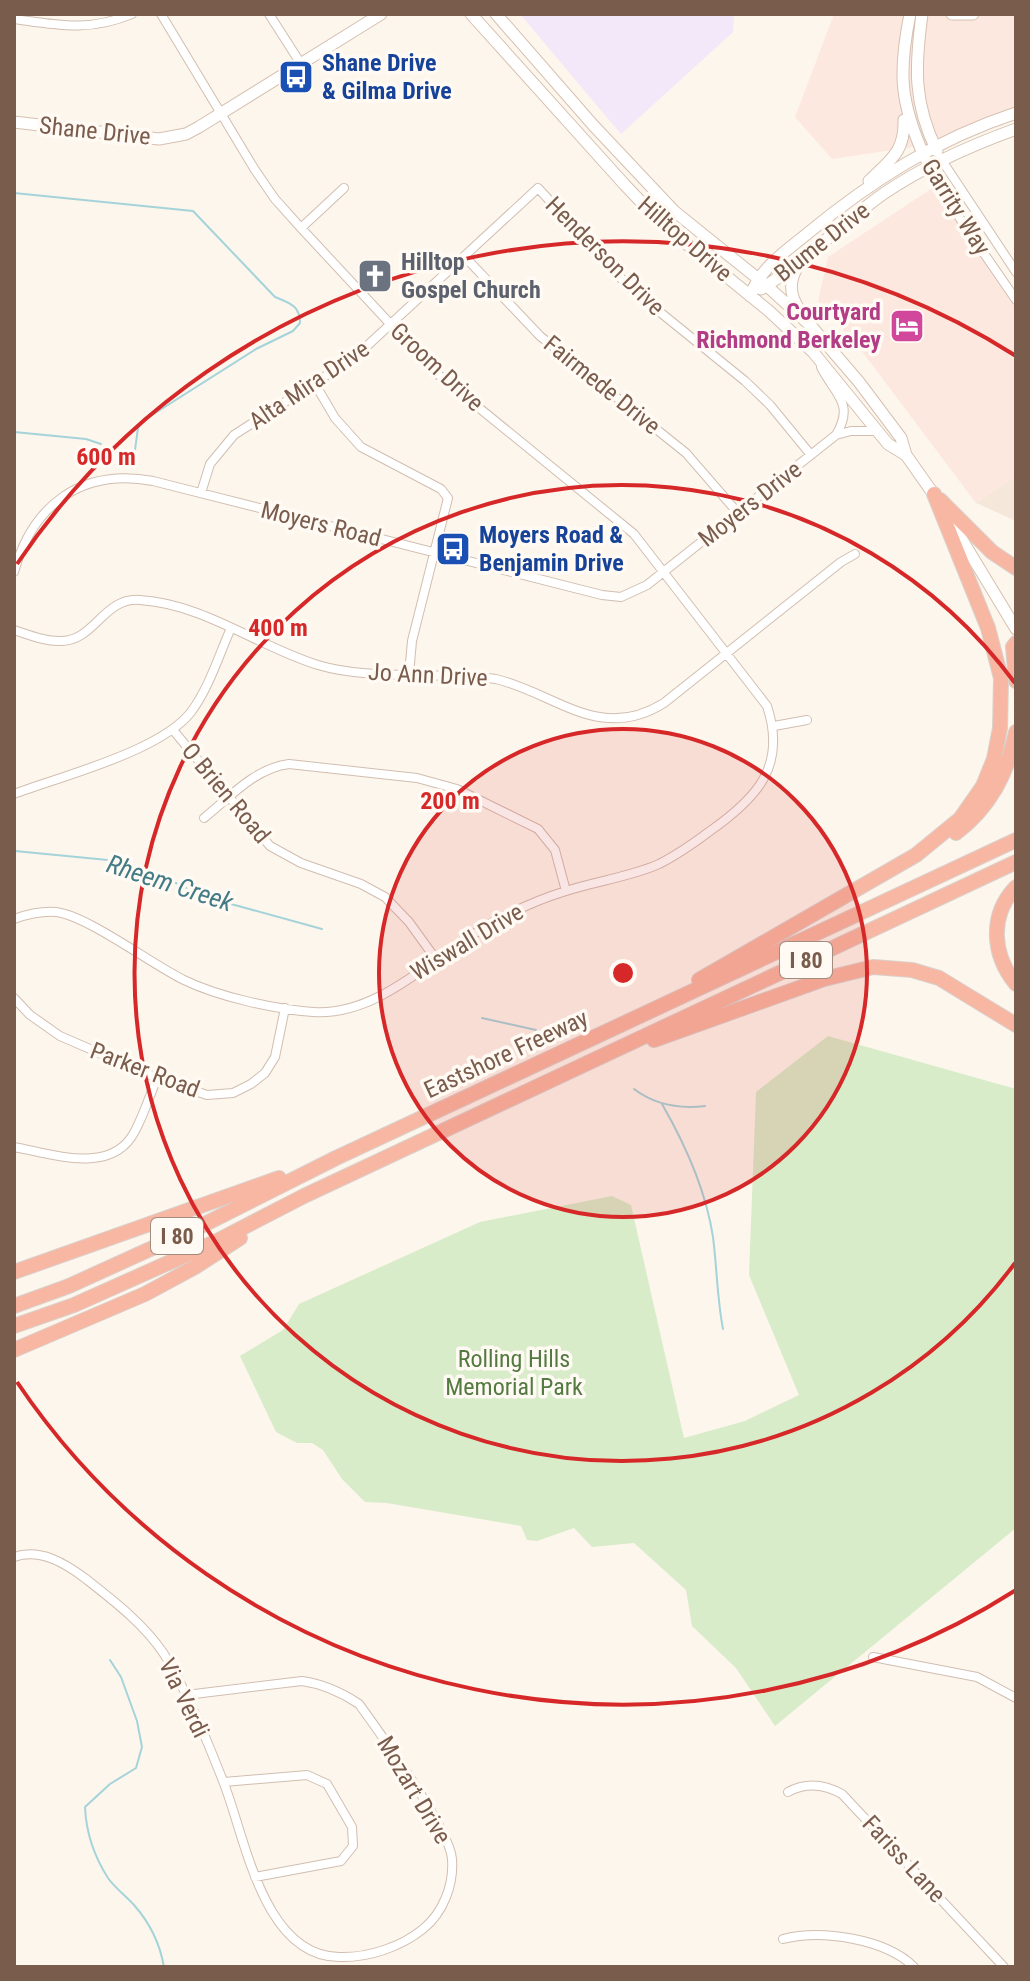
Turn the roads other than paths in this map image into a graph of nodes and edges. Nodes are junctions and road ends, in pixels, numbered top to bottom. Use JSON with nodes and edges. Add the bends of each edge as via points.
{"nodes":[{"id":1,"x":132,"y":14,"type":"edge"},
{"id":2,"x":161,"y":14,"type":"edge"},
{"id":3,"x":269,"y":14,"type":"edge"},
{"id":4,"x":379,"y":14,"type":"edge"},
{"id":5,"x":471,"y":14,"type":"edge"},
{"id":6,"x":496,"y":14,"type":"edge"},
{"id":7,"x":910,"y":14,"type":"edge"},
{"id":8,"x":922,"y":14,"type":"edge"},
{"id":9,"x":952,"y":14,"type":"edge"},
{"id":10,"x":973,"y":14,"type":"edge"},
{"id":11,"x":41,"y":18,"type":"edge"},
{"id":12,"x":14,"y":19,"type":"edge"},
{"id":13,"x":301,"y":64,"type":"junction"},
{"id":14,"x":903,"y":99,"type":"junction"},
{"id":15,"x":1016,"y":113,"type":"edge"},
{"id":16,"x":220,"y":115,"type":"junction"},
{"id":17,"x":14,"y":122,"type":"edge"},
{"id":18,"x":1016,"y":129,"type":"edge"},
{"id":19,"x":935,"y":146,"type":"junction"},
{"id":20,"x":922,"y":153,"type":"junction"},
{"id":21,"x":941,"y":159,"type":"junction"},
{"id":22,"x":928,"y":166,"type":"junction"},
{"id":23,"x":344,"y":188,"type":"dead end"},
{"id":24,"x":538,"y":188,"type":"joint"},
{"id":25,"x":856,"y":193,"type":"junction"},
{"id":26,"x":301,"y":228,"type":"junction"},
{"id":27,"x":465,"y":257,"type":"junction"},
{"id":28,"x":801,"y":262,"type":"junction"},
{"id":29,"x":1016,"y":272,"type":"edge"},
{"id":30,"x":762,"y":282,"type":"junction"},
{"id":31,"x":750,"y":296,"type":"junction"},
{"id":32,"x":1016,"y":300,"type":"edge"},
{"id":33,"x":391,"y":325,"type":"junction"},
{"id":34,"x":811,"y":326,"type":"junction"},
{"id":35,"x":813,"y":352,"type":"junction"},
{"id":36,"x":315,"y":384,"type":"junction"},
{"id":37,"x":878,"y":431,"type":"junction"},
{"id":38,"x":836,"y":435,"type":"junction"},
{"id":39,"x":811,"y":455,"type":"junction"},
{"id":40,"x":906,"y":455,"type":"junction"},
{"id":41,"x":201,"y":493,"type":"junction"},
{"id":42,"x":934,"y":494,"type":"junction"},
{"id":43,"x":738,"y":513,"type":"junction"},
{"id":44,"x":434,"y":552,"type":"junction"},
{"id":45,"x":855,"y":554,"type":"dead end"},
{"id":46,"x":1016,"y":568,"type":"edge"},
{"id":47,"x":14,"y":572,"type":"edge"},
{"id":48,"x":664,"y":572,"type":"junction"},
{"id":49,"x":231,"y":628,"type":"junction"},
{"id":50,"x":1016,"y":629,"type":"edge"},
{"id":51,"x":14,"y":630,"type":"edge"},
{"id":52,"x":1016,"y":643,"type":"edge"},
{"id":53,"x":727,"y":653,"type":"junction"},
{"id":54,"x":409,"y":674,"type":"junction"},
{"id":55,"x":1016,"y":681,"type":"edge"},
{"id":56,"x":807,"y":720,"type":"dead end"},
{"id":57,"x":774,"y":726,"type":"junction"},
{"id":58,"x":173,"y":730,"type":"junction"},
{"id":59,"x":1016,"y":732,"type":"edge"},
{"id":60,"x":14,"y":794,"type":"edge"},
{"id":61,"x":229,"y":798,"type":"junction"},
{"id":62,"x":204,"y":818,"type":"dead end"},
{"id":63,"x":1016,"y":832,"type":"edge"},
{"id":64,"x":1016,"y":840,"type":"edge"},
{"id":65,"x":1016,"y":862,"type":"edge"},
{"id":66,"x":900,"y":865,"type":"junction"},
{"id":67,"x":928,"y":881,"type":"junction"},
{"id":68,"x":1016,"y":887,"type":"edge"},
{"id":69,"x":566,"y":891,"type":"junction"},
{"id":70,"x":14,"y":919,"type":"edge"},
{"id":71,"x":435,"y":958,"type":"junction"},
{"id":72,"x":1016,"y":984,"type":"edge"},
{"id":73,"x":14,"y":998,"type":"edge"},
{"id":74,"x":285,"y":1008,"type":"junction"},
{"id":75,"x":654,"y":1009,"type":"junction"},
{"id":76,"x":1016,"y":1025,"type":"edge"},
{"id":77,"x":596,"y":1059,"type":"junction"},
{"id":78,"x":157,"y":1078,"type":"junction"},
{"id":79,"x":14,"y":1147,"type":"edge"},
{"id":80,"x":336,"y":1158,"type":"junction"},
{"id":81,"x":304,"y":1196,"type":"junction"},
{"id":82,"x":14,"y":1272,"type":"edge"},
{"id":83,"x":14,"y":1306,"type":"edge"},
{"id":84,"x":14,"y":1326,"type":"edge"},
{"id":85,"x":14,"y":1350,"type":"edge"},
{"id":86,"x":14,"y":1557,"type":"edge"},
{"id":87,"x":873,"y":1657,"type":"dead end"},
{"id":88,"x":186,"y":1695,"type":"junction"},
{"id":89,"x":1016,"y":1698,"type":"edge"},
{"id":90,"x":224,"y":1782,"type":"junction"},
{"id":91,"x":788,"y":1792,"type":"dead end"},
{"id":92,"x":255,"y":1877,"type":"junction"},
{"id":93,"x":274,"y":1915,"type":"joint"},
{"id":94,"x":783,"y":1939,"type":"dead end"},
{"id":95,"x":914,"y":1967,"type":"edge"},
{"id":96,"x":1004,"y":1967,"type":"edge"}],
"edges":[{"from":1,"to":11,"type":"street","via":[[70,27]]},
{"from":2,"to":16,"type":"street","name":"Groom Drive"},
{"from":3,"to":13,"type":"street"},
{"from":4,"to":13,"type":"street","name":"Shane Drive"},
{"from":5,"to":31,"type":"street","name":"Hilltop Drive","via":[[653,214]]},
{"from":6,"to":30,"type":"street","name":"Hilltop Drive","via":[[666,202]]},
{"from":7,"to":14,"type":"street","name":"Garrity Way","via":[[903,49]]},
{"from":8,"to":19,"type":"street","name":"Garrity Way","via":[[917,90]]},
{"from":9,"to":10,"type":"street"},
{"from":11,"to":12,"type":"street"},
{"from":13,"to":16,"type":"street","name":"Shane Drive"},
{"from":14,"to":20,"type":"street","name":"Garrity Way"},
{"from":14,"to":25,"type":"street","via":[[902,145]]},
{"from":15,"to":19,"type":"street","name":"Blume Drive"},
{"from":16,"to":17,"type":"street","name":"Shane Drive","via":[[186,134],[159,139]]},
{"from":16,"to":26,"type":"street","name":"Groom Drive","via":[[275,199]]},
{"from":18,"to":21,"type":"street","name":"Blume Drive"},
{"from":19,"to":20,"type":"street","name":"Blume Drive"},
{"from":19,"to":21,"type":"street","name":"Garrity Way"},
{"from":20,"to":22,"type":"street","name":"Garrity Way"},
{"from":20,"to":25,"type":"street","name":"Blume Drive"},
{"from":21,"to":22,"type":"street","name":"Blume Drive"},
{"from":21,"to":29,"type":"street","name":"Garrity Way"},
{"from":22,"to":28,"type":"street","name":"Blume Drive","via":[[882,195]]},
{"from":22,"to":32,"type":"street","name":"Garrity Way"},
{"from":23,"to":26,"type":"street"},
{"from":24,"to":27,"type":"street","name":"Alta Mira Drive"},
{"from":24,"to":39,"type":"street","name":"Henderson Drive","via":[[629,287],[745,381]]},
{"from":25,"to":30,"type":"street","name":"Blume Drive","via":[[770,264]]},
{"from":26,"to":33,"type":"street","name":"Groom Drive"},
{"from":27,"to":33,"type":"street","name":"Alta Mira Drive"},
{"from":27,"to":43,"type":"street","name":"Fairmede Drive","via":[[540,336],[686,453]]},
{"from":28,"to":30,"type":"street","name":"Blume Drive"},
{"from":28,"to":34,"type":"street","via":[[791,279],[791,295]]},
{"from":30,"to":31,"type":"street","name":"Blume Drive"},
{"from":30,"to":34,"type":"street","name":"Hilltop Drive"},
{"from":31,"to":35,"type":"street","name":"Hilltop Drive"},
{"from":33,"to":36,"type":"street","name":"Alta Mira Drive"},
{"from":33,"to":48,"type":"street","name":"Groom Drive","via":[[435,372],[620,521]]},
{"from":34,"to":40,"type":"street","name":"Hilltop Drive","via":[[901,438]]},
{"from":35,"to":37,"type":"street","name":"Hilltop Drive"},
{"from":35,"to":38,"type":"street","via":[[844,405],[845,419]]},
{"from":36,"to":41,"type":"street","name":"Alta Mira Drive","via":[[234,435],[210,464]]},
{"from":36,"to":44,"type":"street","via":[[361,447],[441,489],[448,498]]},
{"from":37,"to":38,"type":"street"},
{"from":37,"to":40,"type":"street","name":"Hilltop Drive"},
{"from":38,"to":39,"type":"street","name":"Moyers Drive"},
{"from":39,"to":43,"type":"street","name":"Moyers Drive"},
{"from":40,"to":42,"type":"street","name":"Hilltop Drive"},
{"from":41,"to":44,"type":"street","name":"Moyers Road"},
{"from":41,"to":47,"type":"street","name":"Moyers Road","via":[[132,478],[84,486],[57,500],[36,522]]},
{"from":42,"to":46,"type":"highway","via":[[992,552]]},
{"from":42,"to":50,"type":"street","name":"Hilltop Drive"},
{"from":42,"to":66,"type":"highway","via":[[993,644],[1002,712],[994,759],[976,798],[950,829]]},
{"from":43,"to":48,"type":"street","name":"Moyers Drive"},
{"from":44,"to":48,"type":"street","name":"Moyers Road","via":[[621,597]]},
{"from":44,"to":54,"type":"street"},
{"from":45,"to":53,"type":"street","name":"Jo Ann Drive"},
{"from":48,"to":53,"type":"street"},
{"from":49,"to":51,"type":"street","name":"Jo Ann Drive","via":[[194,612],[137,599],[109,608],[87,631],[63,641]]},
{"from":49,"to":54,"type":"street","name":"Jo Ann Drive","via":[[318,665]]},
{"from":49,"to":58,"type":"street","via":[[204,690]]},
{"from":52,"to":55,"type":"highway"},
{"from":53,"to":54,"type":"street","name":"Jo Ann Drive","via":[[649,712],[612,720],[496,679]]},
{"from":53,"to":57,"type":"street","via":[[767,706]]},
{"from":56,"to":57,"type":"street"},
{"from":57,"to":69,"type":"street","name":"Wiswall Drive","via":[[772,762],[764,779],[754,796],[720,824],[658,865]]},
{"from":58,"to":60,"type":"street","via":[[148,745]]},
{"from":58,"to":61,"type":"street","name":"O Brien Road"},
{"from":59,"to":66,"type":"highway","via":[[1002,779],[977,815],[943,843]]},
{"from":61,"to":62,"type":"street"},
{"from":61,"to":69,"type":"street","via":[[263,771],[289,764],[440,784],[538,829],[555,850]]},
{"from":61,"to":71,"type":"street","name":"O Brien Road","via":[[284,855],[385,897]]},
{"from":63,"to":67,"type":"highway"},
{"from":64,"to":67,"type":"highway","name":"Eastshore Freeway","number":"I 80"},
{"from":65,"to":77,"type":"highway","name":"Eastshore Freeway","number":"I 80"},
{"from":66,"to":75,"type":"highway"},
{"from":67,"to":75,"type":"highway","name":"Eastshore Freeway","number":"I 80"},
{"from":68,"to":72,"type":"highway","via":[[999,914],[996,938],[1002,964]]},
{"from":69,"to":71,"type":"street","name":"Wiswall Drive","via":[[497,919]]},
{"from":70,"to":74,"type":"street","name":"Wiswall Drive","via":[[58,913],[78,919],[185,981]]},
{"from":71,"to":74,"type":"street","name":"Wiswall Drive","via":[[379,998],[342,1012]]},
{"from":73,"to":78,"type":"street","name":"Parker Road","via":[[60,1036]]},
{"from":74,"to":78,"type":"street","name":"Parker Road","via":[[275,1057],[251,1084],[233,1093],[207,1095]]},
{"from":75,"to":80,"type":"highway","name":"Eastshore Freeway","number":"I 80"},
{"from":76,"to":77,"type":"highway","via":[[939,978],[873,967],[824,979]]},
{"from":77,"to":81,"type":"highway","name":"Eastshore Freeway","number":"I 80"},
{"from":78,"to":79,"type":"street","via":[[134,1133],[108,1156],[83,1159]]},
{"from":80,"to":82,"type":"highway"},
{"from":80,"to":83,"type":"highway","name":"Eastshore Freeway","number":"I 80","via":[[190,1231]]},
{"from":81,"to":84,"type":"highway","name":"Eastshore Freeway","number":"I 80","via":[[215,1242]]},
{"from":81,"to":85,"type":"highway","via":[[145,1294]]},
{"from":86,"to":88,"type":"street","name":"Via Verdi","via":[[50,1557],[97,1587],[163,1653]]},
{"from":87,"to":89,"type":"street","via":[[977,1677]]},
{"from":88,"to":90,"type":"street","name":"Via Verdi"},
{"from":88,"to":93,"type":"street","name":"Mozart Drive","via":[[302,1681],[341,1692],[359,1704],[377,1728],[444,1833],[452,1859],[448,1893],[435,1920],[407,1943],[337,1958],[290,1936]]},
{"from":90,"to":92,"type":"street","name":"Via Verdi"},
{"from":90,"to":92,"type":"street","via":[[307,1775],[327,1784],[352,1827],[353,1846],[341,1861]]},
{"from":91,"to":96,"type":"street","name":"Fariss Lane","via":[[822,1785],[842,1794]]},
{"from":92,"to":93,"type":"street","name":"Via Verdi"},
{"from":94,"to":95,"type":"street","via":[[812,1934],[877,1945],[897,1952]]}]}
